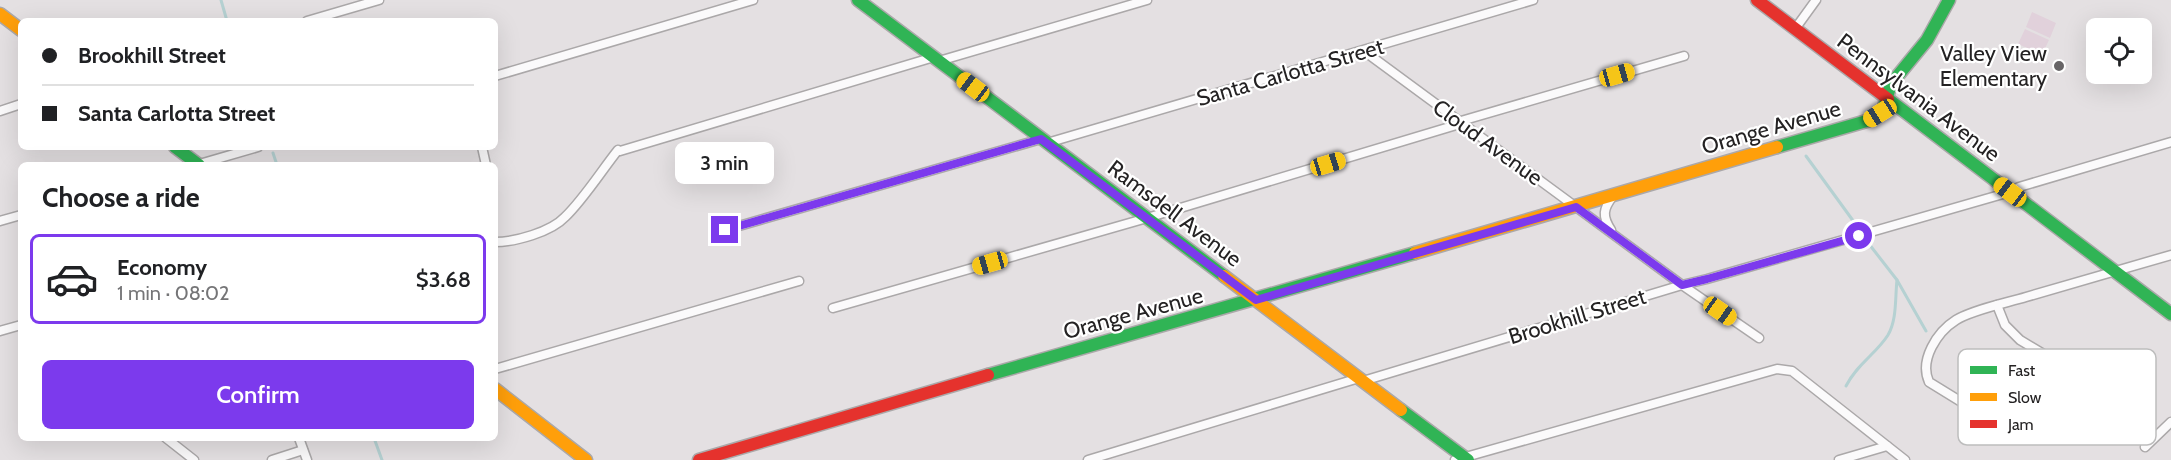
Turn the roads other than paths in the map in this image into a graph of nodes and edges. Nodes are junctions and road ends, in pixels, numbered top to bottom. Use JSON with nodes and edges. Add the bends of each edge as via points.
{"nodes":[{"id":1,"x":379,"y":0,"type":"edge"},
{"id":2,"x":753,"y":0,"type":"edge"},
{"id":3,"x":858,"y":0,"type":"edge"},
{"id":4,"x":1147,"y":0,"type":"edge"},
{"id":5,"x":1533,"y":0,"type":"edge"},
{"id":6,"x":1757,"y":0,"type":"edge"},
{"id":7,"x":1816,"y":0,"type":"edge"},
{"id":8,"x":1949,"y":0,"type":"edge"},
{"id":9,"x":0,"y":14,"type":"edge"},
{"id":10,"x":317,"y":18,"type":"edge"},
{"id":11,"x":18,"y":28,"type":"edge"},
{"id":12,"x":1795,"y":28,"type":"junction"},
{"id":13,"x":1364,"y":51,"type":"junction"},
{"id":14,"x":1684,"y":56,"type":"dead end"},
{"id":15,"x":936,"y":59,"type":"junction"},
{"id":16,"x":498,"y":75,"type":"edge"},
{"id":17,"x":1886,"y":99,"type":"junction"},
{"id":18,"x":18,"y":105,"type":"edge"},
{"id":19,"x":0,"y":111,"type":"edge"},
{"id":20,"x":1462,"y":122,"type":"junction"},
{"id":21,"x":1044,"y":141,"type":"junction"},
{"id":22,"x":2171,"y":142,"type":"edge"},
{"id":23,"x":179,"y":150,"type":"edge"},
{"id":24,"x":248,"y":150,"type":"edge"},
{"id":25,"x":194,"y":162,"type":"edge"},
{"id":26,"x":208,"y":162,"type":"edge"},
{"id":27,"x":2010,"y":192,"type":"junction"},
{"id":28,"x":1613,"y":196,"type":"junction"},
{"id":29,"x":1576,"y":207,"type":"junction"},
{"id":30,"x":18,"y":216,"type":"edge"},
{"id":31,"x":1147,"y":218,"type":"junction"},
{"id":32,"x":0,"y":221,"type":"edge"},
{"id":33,"x":725,"y":230,"type":"dead end"},
{"id":34,"x":1613,"y":234,"type":"junction"},
{"id":35,"x":498,"y":242,"type":"edge"},
{"id":36,"x":2171,"y":255,"type":"edge"},
{"id":37,"x":2115,"y":272,"type":"junction"},
{"id":38,"x":799,"y":281,"type":"dead end"},
{"id":39,"x":1682,"y":285,"type":"junction"},
{"id":40,"x":1256,"y":300,"type":"junction"},
{"id":41,"x":1997,"y":305,"type":"junction"},
{"id":42,"x":833,"y":308,"type":"dead end"},
{"id":43,"x":2171,"y":314,"type":"edge"},
{"id":44,"x":18,"y":326,"type":"edge"},
{"id":45,"x":0,"y":331,"type":"edge"},
{"id":46,"x":1759,"y":338,"type":"dead end"},
{"id":47,"x":2034,"y":349,"type":"edge"},
{"id":48,"x":498,"y":368,"type":"edge"},
{"id":49,"x":1361,"y":380,"type":"junction"},
{"id":50,"x":498,"y":390,"type":"edge"},
{"id":51,"x":1958,"y":400,"type":"edge"},
{"id":52,"x":2171,"y":422,"type":"edge"},
{"id":53,"x":2156,"y":436,"type":"edge"},
{"id":54,"x":170,"y":441,"type":"edge"},
{"id":55,"x":300,"y":441,"type":"edge"},
{"id":56,"x":1887,"y":446,"type":"junction"},
{"id":57,"x":303,"y":450,"type":"junction"},
{"id":58,"x":1462,"y":459,"type":"edge"},
{"id":59,"x":194,"y":460,"type":"edge"},
{"id":60,"x":272,"y":460,"type":"edge"},
{"id":61,"x":307,"y":460,"type":"edge"},
{"id":62,"x":586,"y":460,"type":"edge"},
{"id":63,"x":699,"y":460,"type":"edge"},
{"id":64,"x":1088,"y":460,"type":"edge"},
{"id":65,"x":1839,"y":460,"type":"edge"},
{"id":66,"x":1905,"y":460,"type":"edge"}],
"edges":[{"from":1,"to":10,"type":"street"},
{"from":2,"to":16,"type":"street"},
{"from":3,"to":15,"type":"street","name":"Ramsdell Avenue"},
{"from":4,"to":15,"type":"street"},
{"from":5,"to":13,"type":"street","name":"Santa Carlotta Street"},
{"from":6,"to":12,"type":"street","name":"Pennsylvania Avenue"},
{"from":7,"to":12,"type":"street"},
{"from":8,"to":17,"type":"street","name":"Orange Avenue","via":[[1927,40],[1891,84]]},
{"from":9,"to":11,"type":"street"},
{"from":12,"to":17,"type":"street","name":"Pennsylvania Avenue"},
{"from":13,"to":20,"type":"street","name":"Cloud Avenue"},
{"from":13,"to":21,"type":"street","name":"Santa Carlotta Street"},
{"from":14,"to":20,"type":"street"},
{"from":15,"to":21,"type":"street","name":"Ramsdell Avenue"},
{"from":15,"to":35,"type":"street","via":[[619,151],[566,217],[553,226],[509,242]]},
{"from":17,"to":27,"type":"street","name":"Pennsylvania Avenue"},
{"from":17,"to":28,"type":"street","name":"Orange Avenue","via":[[1883,110],[1870,120]]},
{"from":18,"to":19,"type":"street"},
{"from":20,"to":29,"type":"street","name":"Cloud Avenue"},
{"from":20,"to":31,"type":"street"},
{"from":21,"to":31,"type":"street","name":"Ramsdell Avenue"},
{"from":21,"to":33,"type":"street","name":"Santa Carlotta Street"},
{"from":22,"to":27,"type":"street","name":"Brookhill Street"},
{"from":23,"to":25,"type":"street"},
{"from":24,"to":26,"type":"street"},
{"from":27,"to":37,"type":"street","name":"Pennsylvania Avenue"},
{"from":27,"to":39,"type":"street","name":"Brookhill Street"},
{"from":28,"to":29,"type":"street","name":"Orange Avenue"},
{"from":28,"to":34,"type":"street","via":[[1603,212]]},
{"from":29,"to":34,"type":"street","name":"Cloud Avenue"},
{"from":29,"to":40,"type":"street","name":"Orange Avenue"},
{"from":30,"to":32,"type":"street"},
{"from":31,"to":40,"type":"street","name":"Ramsdell Avenue"},
{"from":31,"to":42,"type":"street"},
{"from":34,"to":39,"type":"street","name":"Cloud Avenue"},
{"from":36,"to":37,"type":"street"},
{"from":37,"to":41,"type":"street"},
{"from":37,"to":43,"type":"street","name":"Pennsylvania Avenue"},
{"from":38,"to":48,"type":"street"},
{"from":39,"to":46,"type":"street","name":"Cloud Avenue"},
{"from":39,"to":49,"type":"street","name":"Brookhill Street"},
{"from":40,"to":49,"type":"street","name":"Ramsdell Avenue"},
{"from":40,"to":63,"type":"street","name":"Orange Avenue","via":[[938,388]]},
{"from":41,"to":47,"type":"street","via":[[2005,325]]},
{"from":41,"to":51,"type":"street","via":[[1958,319],[1943,329],[1926,363],[1929,382]]},
{"from":44,"to":45,"type":"street"},
{"from":49,"to":58,"type":"street","name":"Ramsdell Avenue"},
{"from":49,"to":64,"type":"street","name":"Brookhill Street"},
{"from":50,"to":62,"type":"street"},
{"from":52,"to":53,"type":"street"},
{"from":54,"to":59,"type":"street"},
{"from":55,"to":57,"type":"street"},
{"from":56,"to":58,"type":"street","via":[[1792,371],[1777,369]]},
{"from":56,"to":65,"type":"street"},
{"from":56,"to":66,"type":"street"},
{"from":57,"to":60,"type":"street"},
{"from":57,"to":61,"type":"street"}]}
